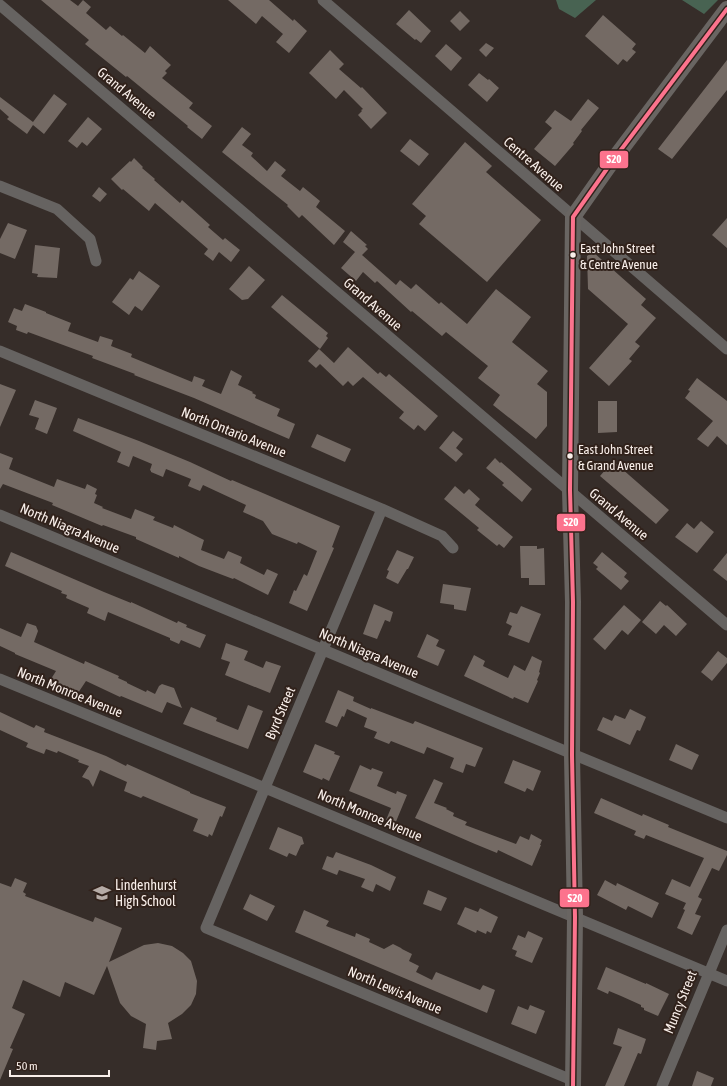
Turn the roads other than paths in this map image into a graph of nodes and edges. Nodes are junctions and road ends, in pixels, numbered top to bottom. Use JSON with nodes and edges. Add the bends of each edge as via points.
{"nodes":[{"id":1,"x":323,"y":0,"type":"edge"},
{"id":2,"x":0,"y":5,"type":"edge"},
{"id":3,"x":723,"y":14,"type":"edge"},
{"id":4,"x":0,"y":186,"type":"edge"},
{"id":5,"x":573,"y":217,"type":"junction"},
{"id":6,"x":96,"y":261,"type":"dead end"},
{"id":7,"x":727,"y":349,"type":"edge"},
{"id":8,"x":0,"y":351,"type":"edge"},
{"id":9,"x":570,"y":492,"type":"junction"},
{"id":10,"x":382,"y":509,"type":"junction"},
{"id":11,"x":0,"y":515,"type":"edge"},
{"id":12,"x":453,"y":548,"type":"dead end"},
{"id":13,"x":727,"y":625,"type":"edge"},
{"id":14,"x":322,"y":650,"type":"junction"},
{"id":15,"x":0,"y":679,"type":"edge"},
{"id":16,"x":572,"y":754,"type":"junction"},
{"id":17,"x":265,"y":788,"type":"junction"},
{"id":18,"x":727,"y":818,"type":"edge"},
{"id":19,"x":575,"y":917,"type":"junction"},
{"id":20,"x":206,"y":928,"type":"joint"},
{"id":21,"x":727,"y":930,"type":"edge"},
{"id":22,"x":708,"y":974,"type":"junction"},
{"id":23,"x":727,"y":981,"type":"edge"},
{"id":24,"x":572,"y":1083,"type":"edge"},
{"id":25,"x":662,"y":1086,"type":"edge"}],
"edges":[{"from":1,"to":5,"type":"street","name":"Centre Avenue"},
{"from":2,"to":9,"type":"street","name":"Grand Avenue"},
{"from":3,"to":5,"type":"street"},
{"from":4,"to":6,"type":"street","via":[[57,209],[90,239]]},
{"from":5,"to":7,"type":"street","name":"Centre Avenue"},
{"from":5,"to":9,"type":"street"},
{"from":8,"to":10,"type":"street","name":"North Ontario Avenue"},
{"from":9,"to":13,"type":"street","name":"Grand Avenue"},
{"from":9,"to":16,"type":"street","via":[[573,602]]},
{"from":10,"to":12,"type":"street","name":"North Ontario Avenue","via":[[442,536]]},
{"from":10,"to":14,"type":"street","name":"Byrd Street"},
{"from":11,"to":14,"type":"street","name":"North Niagra Avenue"},
{"from":14,"to":16,"type":"street","name":"North Niagra Avenue"},
{"from":14,"to":17,"type":"street","name":"Byrd Street"},
{"from":15,"to":17,"type":"street","name":"North Monroe Avenue"},
{"from":16,"to":18,"type":"street","name":"North Niagra Avenue"},
{"from":16,"to":19,"type":"street"},
{"from":17,"to":19,"type":"street","name":"North Monroe Avenue"},
{"from":17,"to":20,"type":"street","name":"Byrd Street"},
{"from":19,"to":22,"type":"street","name":"North Monroe Avenue"},
{"from":19,"to":24,"type":"street"},
{"from":20,"to":24,"type":"street","name":"North Lewis Avenue"},
{"from":21,"to":22,"type":"street","name":"Muncy Street"},
{"from":22,"to":23,"type":"street","name":"North Monroe Avenue"},
{"from":22,"to":25,"type":"street","name":"Muncy Street"}]}
